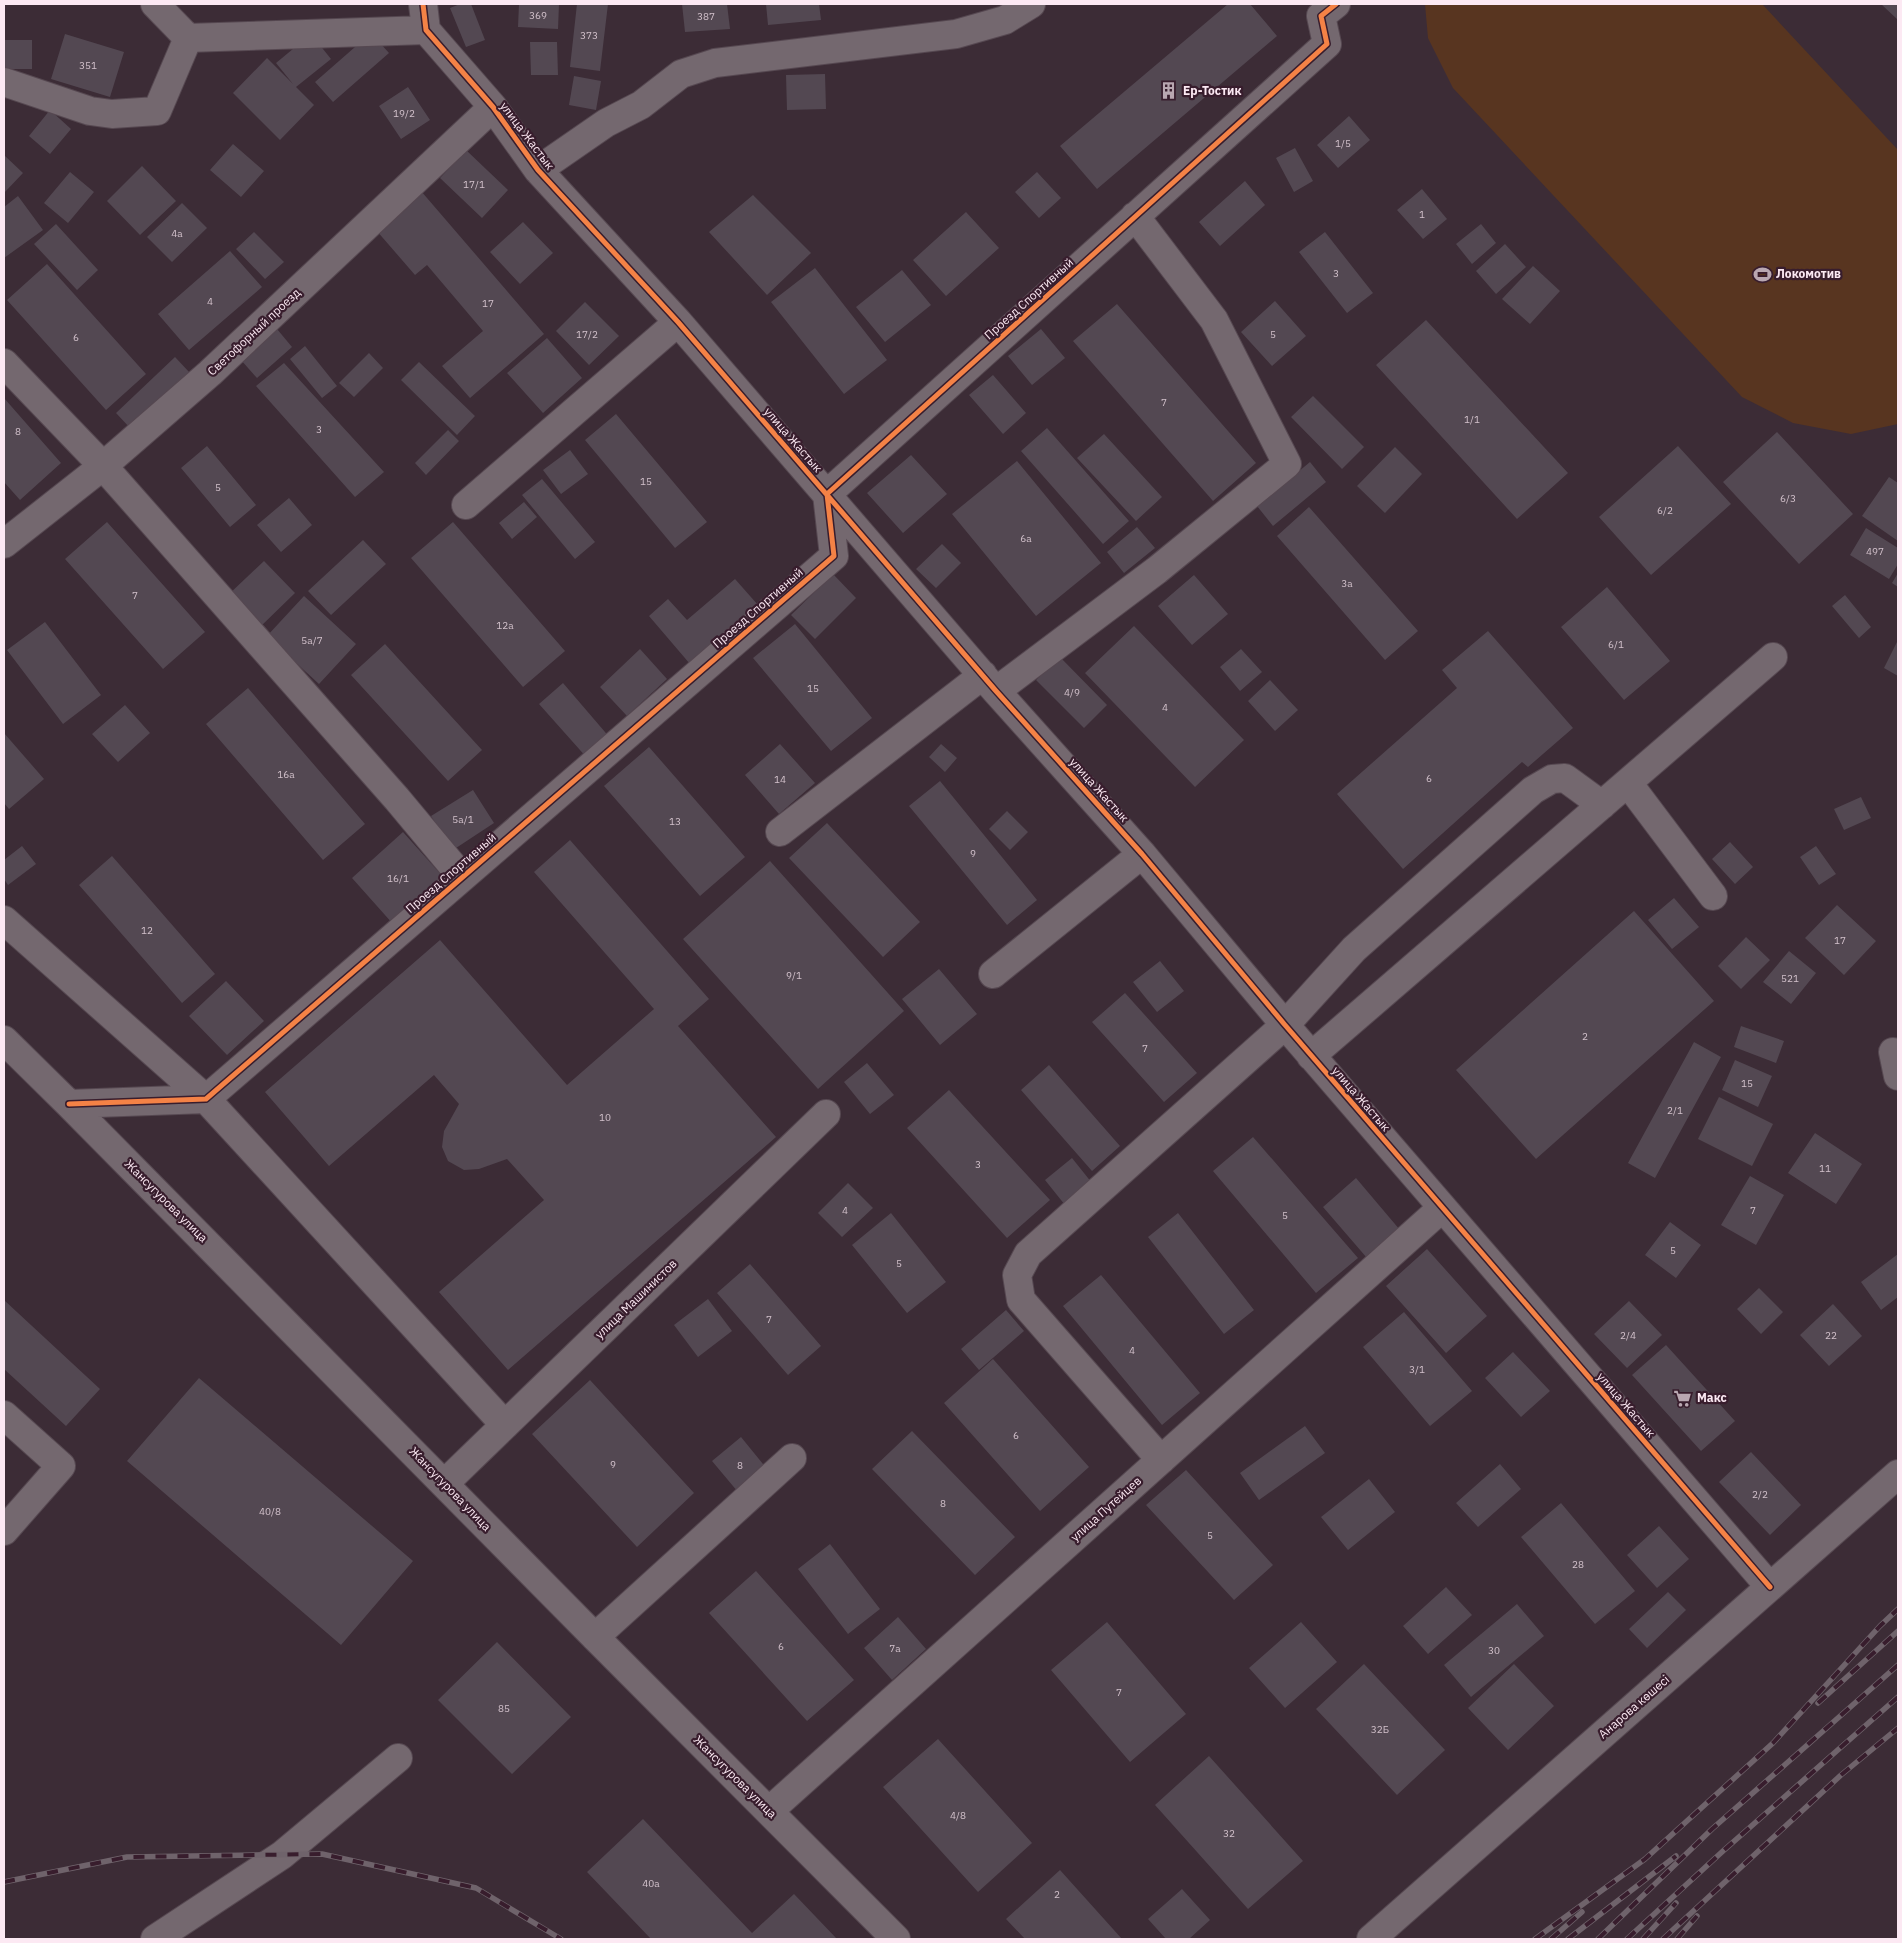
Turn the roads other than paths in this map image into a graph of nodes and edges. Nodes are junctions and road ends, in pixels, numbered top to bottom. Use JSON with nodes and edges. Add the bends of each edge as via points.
{"nodes":[{"id":1,"x":155,"y":4,"type":"edge"},
{"id":2,"x":1031,"y":4,"type":"edge"},
{"id":3,"x":1321,"y":8,"type":"edge"},
{"id":4,"x":425,"y":17,"type":"edge"},
{"id":5,"x":188,"y":38,"type":"junction"},
{"id":6,"x":4,"y":82,"type":"edge"},
{"id":7,"x":493,"y":107,"type":"junction"},
{"id":8,"x":538,"y":170,"type":"junction"},
{"id":9,"x":1135,"y":216,"type":"junction"},
{"id":10,"x":678,"y":322,"type":"junction"},
{"id":11,"x":4,"y":363,"type":"edge"},
{"id":12,"x":103,"y":466,"type":"junction"},
{"id":13,"x":827,"y":494,"type":"junction"},
{"id":14,"x":466,"y":505,"type":"dead end"},
{"id":15,"x":4,"y":544,"type":"edge"},
{"id":16,"x":1773,"y":657,"type":"dead end"},
{"id":17,"x":989,"y":683,"type":"junction"},
{"id":18,"x":1628,"y":783,"type":"junction"},
{"id":19,"x":1602,"y":805,"type":"junction"},
{"id":20,"x":780,"y":832,"type":"dead end"},
{"id":21,"x":1142,"y":854,"type":"junction"},
{"id":22,"x":462,"y":877,"type":"junction"},
{"id":23,"x":1713,"y":896,"type":"dead end"},
{"id":24,"x":4,"y":920,"type":"edge"},
{"id":25,"x":993,"y":974,"type":"dead end"},
{"id":26,"x":1285,"y":1025,"type":"junction"},
{"id":27,"x":4,"y":1040,"type":"edge"},
{"id":28,"x":1311,"y":1056,"type":"junction"},
{"id":29,"x":206,"y":1098,"type":"junction"},
{"id":30,"x":69,"y":1104,"type":"junction"},
{"id":31,"x":826,"y":1114,"type":"dead end"},
{"id":32,"x":1442,"y":1208,"type":"junction"},
{"id":33,"x":4,"y":1415,"type":"edge"},
{"id":34,"x":505,"y":1425,"type":"junction"},
{"id":35,"x":792,"y":1458,"type":"dead end"},
{"id":36,"x":1161,"y":1460,"type":"junction"},
{"id":37,"x":1898,"y":1474,"type":"edge"},
{"id":38,"x":445,"y":1483,"type":"junction"},
{"id":39,"x":4,"y":1532,"type":"edge"},
{"id":40,"x":1770,"y":1587,"type":"junction"},
{"id":41,"x":595,"y":1637,"type":"junction"},
{"id":42,"x":398,"y":1758,"type":"dead end"},
{"id":43,"x":769,"y":1811,"type":"junction"},
{"id":44,"x":155,"y":1939,"type":"edge"},
{"id":45,"x":896,"y":1939,"type":"edge"},
{"id":46,"x":1371,"y":1939,"type":"edge"}],
"edges":[{"from":1,"to":5,"type":"street"},
{"from":2,"to":8,"type":"street","via":[[1005,20],[956,34],[715,63],[680,74],[641,105],[606,123]]},
{"from":3,"to":9,"type":"street","name":"Проезд Спортивный","via":[[1327,44]]},
{"from":4,"to":5,"type":"street"},
{"from":4,"to":7,"type":"street","name":"улица Жастык"},
{"from":5,"to":6,"type":"street","via":[[157,111],[112,114],[90,111]]},
{"from":7,"to":8,"type":"street","name":"улица Жастык"},
{"from":7,"to":12,"type":"street","name":"Светофорный проезд","via":[[210,373]]},
{"from":8,"to":10,"type":"street","name":"улица Жастык"},
{"from":9,"to":13,"type":"street","name":"Проезд Спортивный"},
{"from":9,"to":17,"type":"street","via":[[1214,320],[1287,464],[1157,570]]},
{"from":10,"to":13,"type":"street","name":"улица Жастык"},
{"from":10,"to":14,"type":"street"},
{"from":11,"to":12,"type":"street"},
{"from":12,"to":15,"type":"street","name":"Светофорный проезд"},
{"from":12,"to":22,"type":"street"},
{"from":13,"to":17,"type":"street","name":"улица Жастык"},
{"from":13,"to":22,"type":"street","name":"Проезд Спортивный","via":[[834,556]]},
{"from":16,"to":18,"type":"street"},
{"from":17,"to":20,"type":"street"},
{"from":17,"to":21,"type":"street","name":"улица Жастык"},
{"from":18,"to":19,"type":"street"},
{"from":18,"to":23,"type":"street"},
{"from":19,"to":26,"type":"street","via":[[1565,778],[1552,779],[1533,790],[1354,949]]},
{"from":19,"to":28,"type":"street"},
{"from":21,"to":25,"type":"street"},
{"from":21,"to":26,"type":"street","name":"улица Жастык"},
{"from":22,"to":29,"type":"street","name":"Проезд Спортивный"},
{"from":24,"to":29,"type":"street"},
{"from":26,"to":28,"type":"street","name":"улица Жастык"},
{"from":26,"to":36,"type":"street","via":[[1028,1254],[1017,1275],[1021,1300]]},
{"from":27,"to":30,"type":"street","name":"Жансугурова улица"},
{"from":28,"to":32,"type":"street","name":"улица Жастык"},
{"from":29,"to":30,"type":"street"},
{"from":29,"to":34,"type":"street"},
{"from":30,"to":38,"type":"street","name":"Жансугурова улица"},
{"from":31,"to":34,"type":"street","name":"улица Машинистов"},
{"from":32,"to":36,"type":"street","name":"улица Путейцев"},
{"from":32,"to":40,"type":"street","name":"улица Жастык"},
{"from":33,"to":39,"type":"street","via":[[61,1466]]},
{"from":34,"to":38,"type":"street","name":"улица Машинистов"},
{"from":35,"to":41,"type":"street"},
{"from":36,"to":43,"type":"street","name":"улица Путейцев"},
{"from":37,"to":40,"type":"street","name":"Анарова көшесі"},
{"from":38,"to":41,"type":"street","name":"Жансугурова улица"},
{"from":40,"to":46,"type":"street","name":"Анарова көшесі"},
{"from":41,"to":43,"type":"street","name":"Жансугурова улица"},
{"from":42,"to":44,"type":"street","via":[[282,1855]]},
{"from":43,"to":45,"type":"street","name":"Жансугурова улица"}]}
